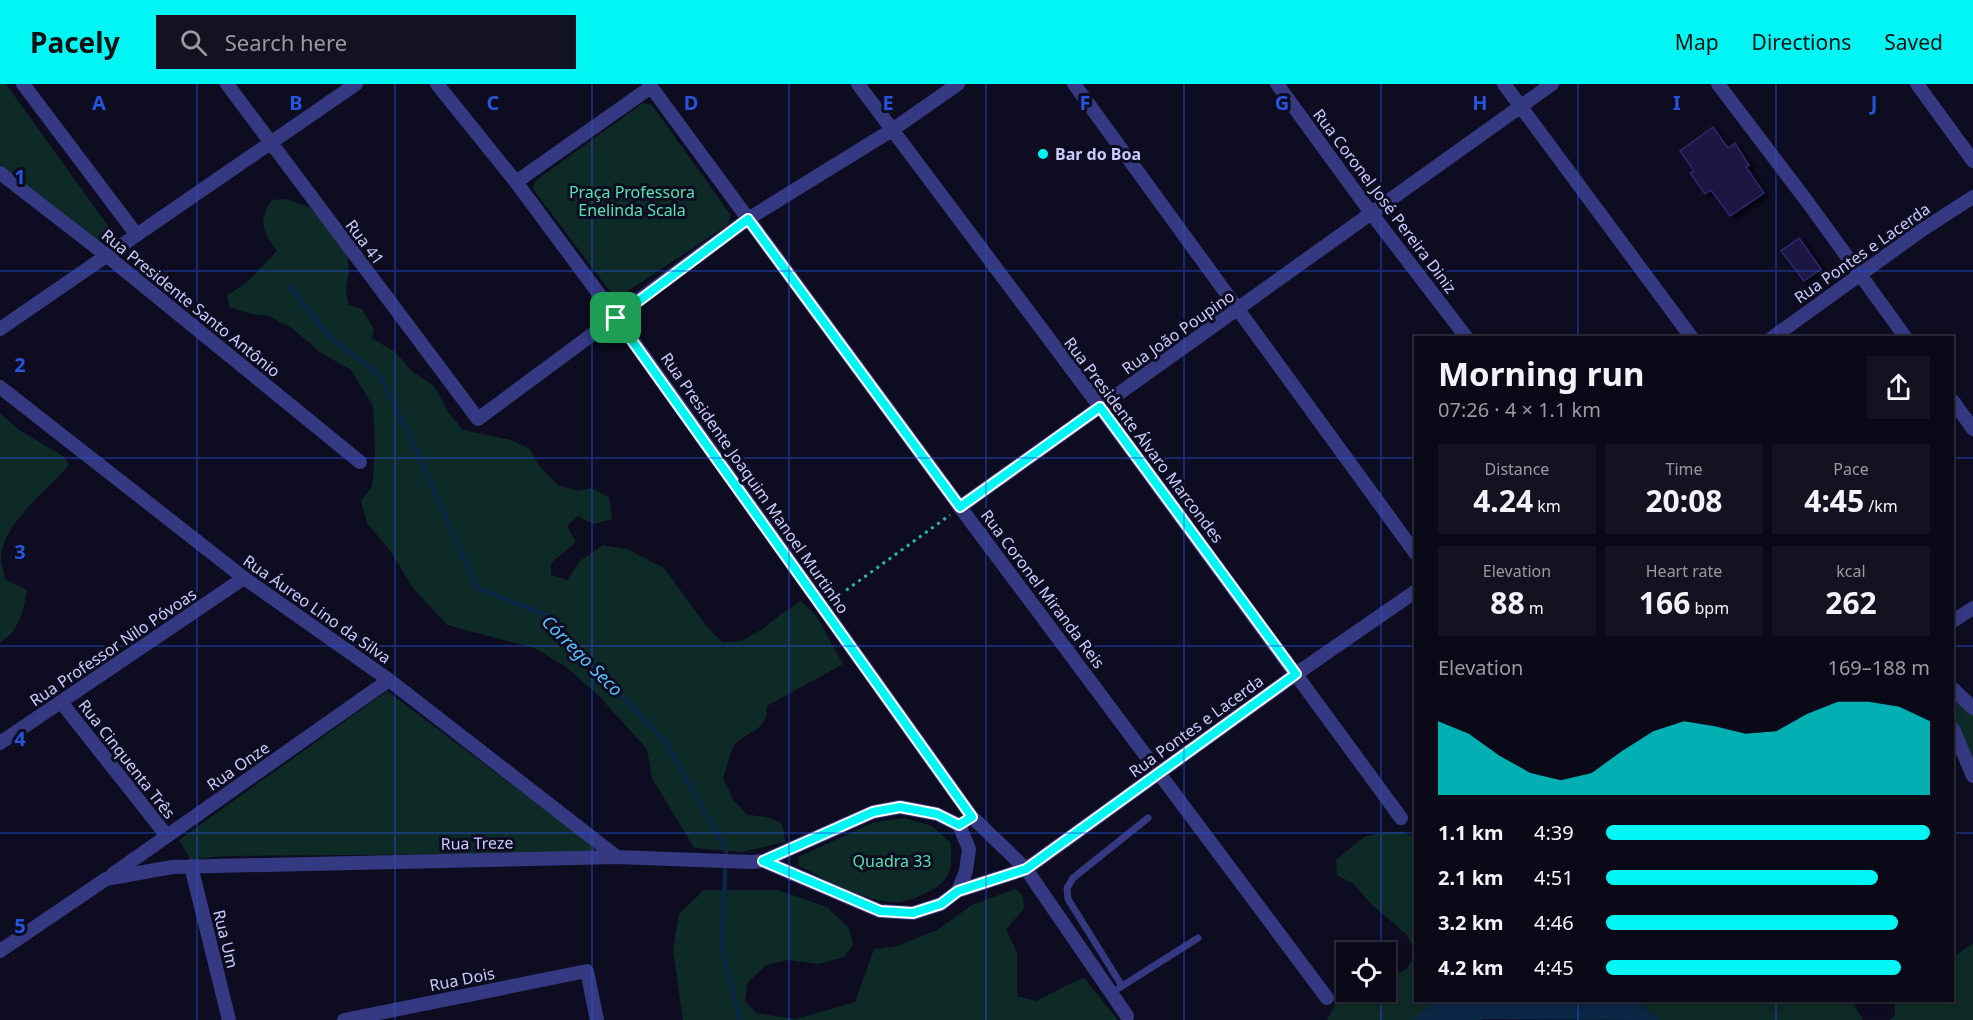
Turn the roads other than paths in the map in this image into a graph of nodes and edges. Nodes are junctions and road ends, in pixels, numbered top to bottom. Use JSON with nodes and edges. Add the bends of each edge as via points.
{"nodes":[{"id":1,"x":23,"y":84,"type":"edge"},
{"id":2,"x":227,"y":84,"type":"edge"},
{"id":3,"x":356,"y":84,"type":"edge"},
{"id":4,"x":437,"y":84,"type":"edge"},
{"id":5,"x":858,"y":84,"type":"edge"},
{"id":6,"x":958,"y":84,"type":"edge"},
{"id":7,"x":1074,"y":84,"type":"edge"},
{"id":8,"x":1277,"y":84,"type":"edge"},
{"id":9,"x":1504,"y":84,"type":"edge"},
{"id":10,"x":1552,"y":84,"type":"edge"},
{"id":11,"x":1718,"y":84,"type":"edge"},
{"id":12,"x":1917,"y":84,"type":"edge"},
{"id":13,"x":650,"y":85,"type":"edge"},
{"id":14,"x":1521,"y":106,"type":"junction"},
{"id":15,"x":892,"y":130,"type":"junction"},
{"id":16,"x":270,"y":143,"type":"junction"},
{"id":17,"x":1973,"y":161,"type":"edge"},
{"id":18,"x":0,"y":173,"type":"edge"},
{"id":19,"x":516,"y":182,"type":"junction"},
{"id":20,"x":1973,"y":197,"type":"edge"},
{"id":21,"x":1371,"y":213,"type":"junction"},
{"id":22,"x":748,"y":219,"type":"junction"},
{"id":23,"x":136,"y":234,"type":"junction"},
{"id":24,"x":106,"y":255,"type":"junction"},
{"id":25,"x":1860,"y":274,"type":"junction"},
{"id":26,"x":1238,"y":309,"type":"junction"},
{"id":27,"x":616,"y":318,"type":"junction"},
{"id":28,"x":0,"y":329,"type":"edge"},
{"id":29,"x":1465,"y":336,"type":"edge"},
{"id":30,"x":1691,"y":336,"type":"edge"},
{"id":31,"x":1775,"y":336,"type":"edge"},
{"id":32,"x":1905,"y":336,"type":"edge"},
{"id":33,"x":0,"y":387,"type":"edge"},
{"id":34,"x":1954,"y":403,"type":"edge"},
{"id":35,"x":1100,"y":407,"type":"junction"},
{"id":36,"x":1973,"y":429,"type":"edge"},
{"id":37,"x":360,"y":462,"type":"dead end"},
{"id":38,"x":960,"y":507,"type":"junction"},
{"id":39,"x":1414,"y":551,"type":"edge"},
{"id":40,"x":244,"y":578,"type":"junction"},
{"id":41,"x":1414,"y":592,"type":"edge"},
{"id":42,"x":1973,"y":608,"type":"edge"},
{"id":43,"x":1954,"y":620,"type":"edge"},
{"id":44,"x":1296,"y":674,"type":"junction"},
{"id":45,"x":389,"y":680,"type":"junction"},
{"id":46,"x":1954,"y":690,"type":"edge"},
{"id":47,"x":61,"y":702,"type":"junction"},
{"id":48,"x":1973,"y":708,"type":"edge"},
{"id":49,"x":1954,"y":731,"type":"edge"},
{"id":50,"x":0,"y":744,"type":"edge"},
{"id":51,"x":1160,"y":772,"type":"junction"},
{"id":52,"x":1973,"y":776,"type":"edge"},
{"id":53,"x":972,"y":817,"type":"junction"},
{"id":54,"x":1148,"y":818,"type":"dead end"},
{"id":55,"x":1401,"y":818,"type":"dead end"},
{"id":56,"x":959,"y":825,"type":"junction"},
{"id":57,"x":167,"y":836,"type":"junction"},
{"id":58,"x":617,"y":857,"type":"junction"},
{"id":59,"x":757,"y":862,"type":"junction"},
{"id":60,"x":191,"y":866,"type":"junction"},
{"id":61,"x":1026,"y":869,"type":"junction"},
{"id":62,"x":106,"y":879,"type":"junction"},
{"id":63,"x":958,"y":891,"type":"junction"},
{"id":64,"x":1198,"y":938,"type":"dead end"},
{"id":65,"x":0,"y":951,"type":"edge"},
{"id":66,"x":1117,"y":989,"type":"junction"},
{"id":67,"x":1327,"y":998,"type":"dead end"},
{"id":68,"x":409,"y":1013,"type":"edge"},
{"id":69,"x":1127,"y":1016,"type":"dead end"},
{"id":70,"x":229,"y":1020,"type":"edge"},
{"id":71,"x":344,"y":1020,"type":"edge"},
{"id":72,"x":597,"y":1020,"type":"edge"}],
"edges":[{"from":1,"to":23,"type":"street"},
{"from":2,"to":16,"type":"street","name":"Rua 41"},
{"from":3,"to":16,"type":"street"},
{"from":4,"to":19,"type":"street","name":"Rua Presidente Joaquim Manoel Murtinho"},
{"from":5,"to":15,"type":"street","name":"Rua Presidente Álvaro Marcondes"},
{"from":6,"to":15,"type":"street"},
{"from":7,"to":26,"type":"street"},
{"from":8,"to":21,"type":"street","name":"Rua Coronel José Pereira Diniz"},
{"from":9,"to":14,"type":"street"},
{"from":10,"to":14,"type":"street","name":"Rua João Poupino"},
{"from":11,"to":25,"type":"street"},
{"from":12,"to":17,"type":"street"},
{"from":13,"to":19,"type":"street"},
{"from":13,"to":22,"type":"street","name":"Rua Coronel Miranda Reis"},
{"from":14,"to":21,"type":"street","name":"Rua João Poupino"},
{"from":14,"to":30,"type":"street"},
{"from":15,"to":22,"type":"street"},
{"from":15,"to":35,"type":"street","name":"Rua Presidente Álvaro Marcondes"},
{"from":16,"to":23,"type":"street"},
{"from":16,"to":27,"type":"street","name":"Rua 41","via":[[478,419]]},
{"from":18,"to":24,"type":"street","name":"Rua Presidente Santo Antônio"},
{"from":19,"to":27,"type":"street","name":"Rua Presidente Joaquim Manoel Murtinho"},
{"from":20,"to":25,"type":"street","name":"Rua Pontes e Lacerda"},
{"from":21,"to":26,"type":"street","name":"Rua João Poupino"},
{"from":21,"to":29,"type":"street","name":"Rua Coronel José Pereira Diniz"},
{"from":22,"to":27,"type":"street"},
{"from":22,"to":38,"type":"street","name":"Rua Coronel Miranda Reis"},
{"from":23,"to":24,"type":"street"},
{"from":24,"to":28,"type":"street"},
{"from":24,"to":37,"type":"street","name":"Rua Presidente Santo Antônio"},
{"from":25,"to":31,"type":"street","name":"Rua Pontes e Lacerda"},
{"from":25,"to":32,"type":"street"},
{"from":26,"to":35,"type":"street","name":"Rua João Poupino"},
{"from":26,"to":39,"type":"street"},
{"from":27,"to":53,"type":"street","name":"Rua Presidente Joaquim Manoel Murtinho"},
{"from":33,"to":40,"type":"street","name":"Rua Áureo Lino da Silva"},
{"from":34,"to":36,"type":"street"},
{"from":35,"to":38,"type":"street","name":"Rua João Poupino"},
{"from":35,"to":44,"type":"street","name":"Rua Presidente Álvaro Marcondes"},
{"from":38,"to":51,"type":"street","name":"Rua Coronel Miranda Reis"},
{"from":40,"to":45,"type":"street","name":"Rua Áureo Lino da Silva"},
{"from":40,"to":47,"type":"street","name":"Rua Professor Nilo Póvoas"},
{"from":41,"to":44,"type":"street","name":"Rua Pontes e Lacerda"},
{"from":42,"to":43,"type":"street"},
{"from":44,"to":51,"type":"street","name":"Rua Pontes e Lacerda"},
{"from":44,"to":55,"type":"street","name":"Rua Presidente Álvaro Marcondes"},
{"from":45,"to":57,"type":"street","name":"Rua Onze"},
{"from":45,"to":58,"type":"street","name":"Rua Áureo Lino da Silva"},
{"from":46,"to":48,"type":"street"},
{"from":47,"to":50,"type":"street","name":"Rua Professor Nilo Póvoas"},
{"from":47,"to":57,"type":"street","name":"Rua Cinquenta Três"},
{"from":49,"to":52,"type":"street"},
{"from":51,"to":61,"type":"street","name":"Rua Pontes e Lacerda"},
{"from":51,"to":67,"type":"street","name":"Rua Coronel Miranda Reis"},
{"from":53,"to":56,"type":"street"},
{"from":53,"to":61,"type":"street","name":"Rua Presidente Joaquim Manoel Murtinho"},
{"from":54,"to":66,"type":"lane","via":[[1073,878],[1067,888],[1068,899]]},
{"from":56,"to":59,"type":"street","name":"Rua Treze","via":[[937,814],[900,807],[873,812]]},
{"from":56,"to":63,"type":"street","via":[[969,849]]},
{"from":57,"to":62,"type":"street","name":"Rua Onze"},
{"from":58,"to":59,"type":"street","name":"Rua Treze"},
{"from":58,"to":60,"type":"street","name":"Rua Treze"},
{"from":59,"to":63,"type":"street","name":"Rua Treze","via":[[880,911],[913,913],[941,904]]},
{"from":60,"to":62,"type":"street","name":"Rua Treze"},
{"from":60,"to":70,"type":"street","name":"Rua Um"},
{"from":61,"to":63,"type":"street","name":"Rua Treze"},
{"from":61,"to":66,"type":"street","name":"Rua Presidente Joaquim Manoel Murtinho"},
{"from":62,"to":65,"type":"street","name":"Rua Onze"},
{"from":64,"to":66,"type":"lane"},
{"from":66,"to":69,"type":"street","name":"Rua Presidente Joaquim Manoel Murtinho"},
{"from":68,"to":71,"type":"street","name":"Rua Dois"},
{"from":68,"to":72,"type":"street","name":"Rua Dois","via":[[587,971]]}]}
